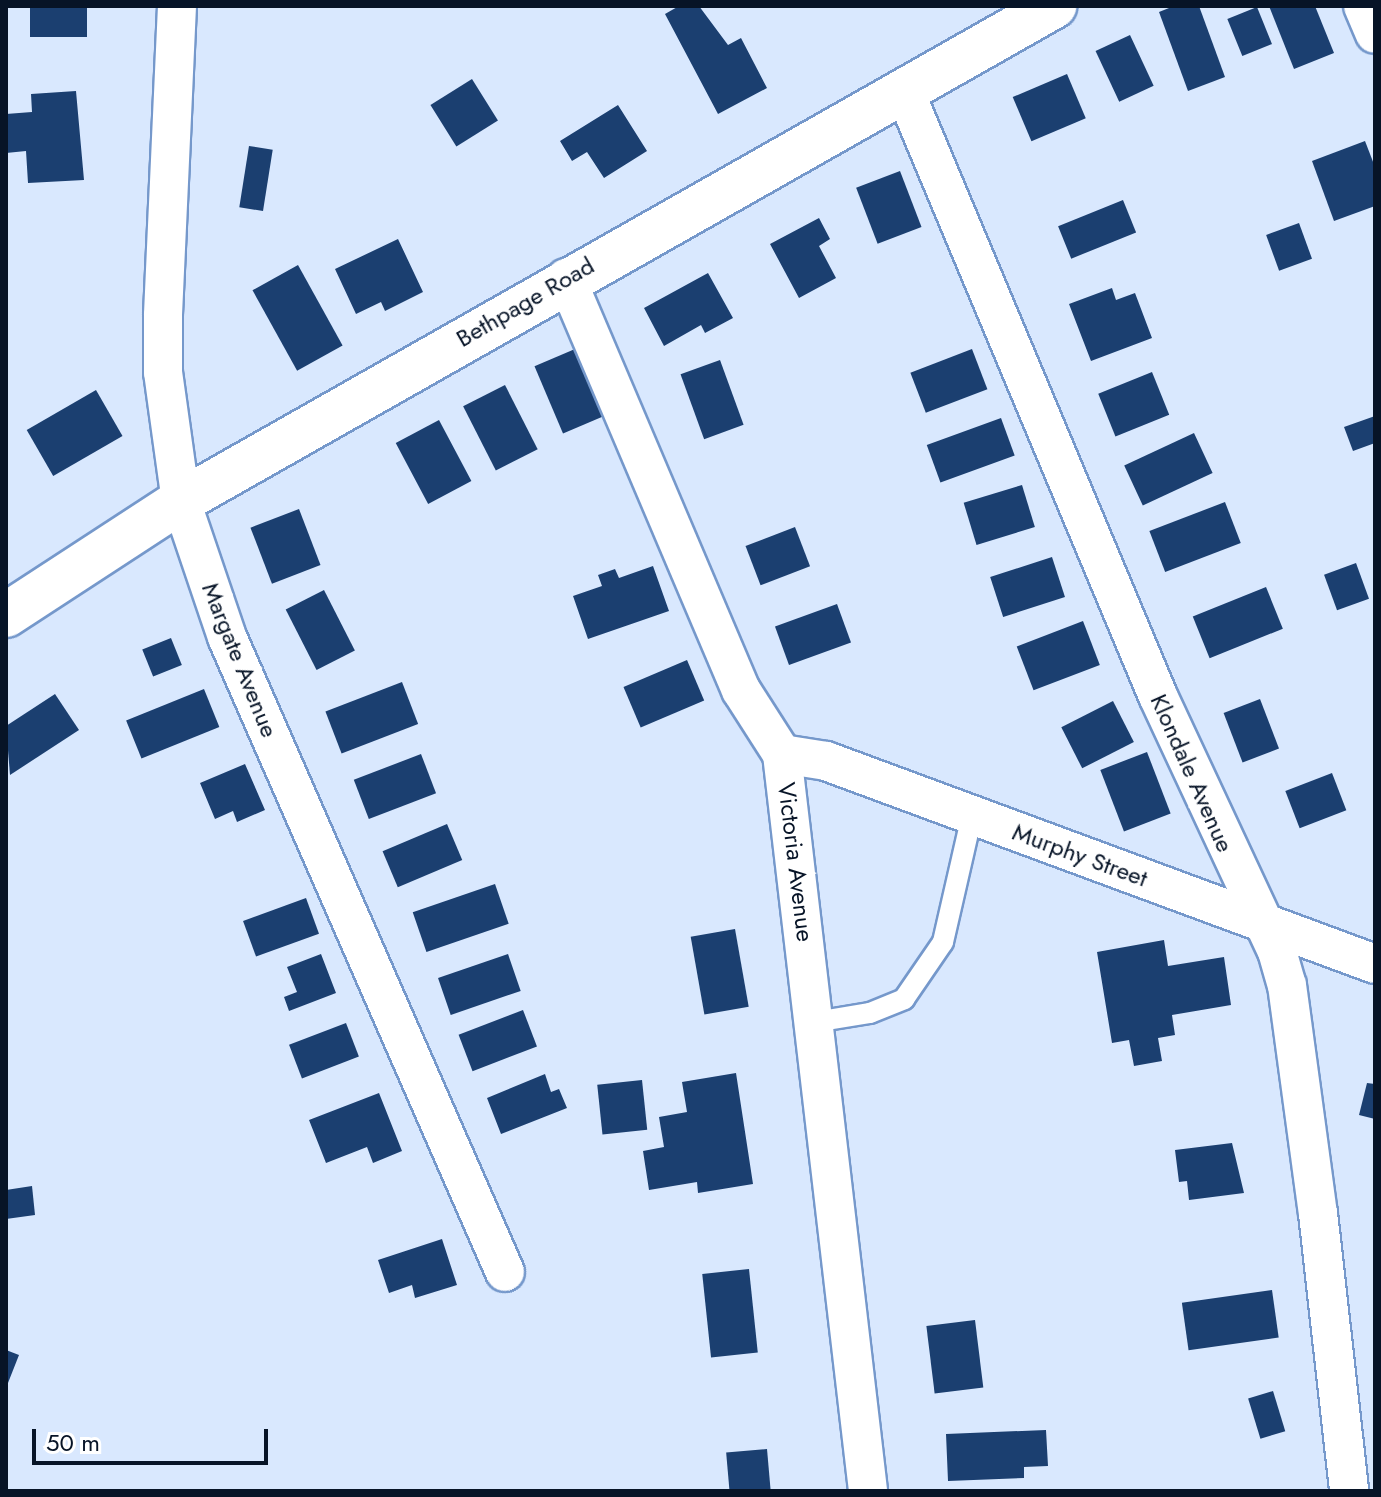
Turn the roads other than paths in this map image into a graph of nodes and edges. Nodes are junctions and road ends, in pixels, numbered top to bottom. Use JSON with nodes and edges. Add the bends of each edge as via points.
{"nodes":[{"id":1,"x":177,"y":6,"type":"edge"},
{"id":2,"x":1054,"y":6,"type":"edge"},
{"id":3,"x":1363,"y":6,"type":"edge"},
{"id":4,"x":1375,"y":34,"type":"edge"},
{"id":5,"x":904,"y":90,"type":"junction"},
{"id":6,"x":566,"y":278,"type":"junction"},
{"id":7,"x":181,"y":501,"type":"junction"},
{"id":8,"x":6,"y":615,"type":"edge"},
{"id":9,"x":782,"y":754,"type":"junction"},
{"id":10,"x":972,"y":815,"type":"junction"},
{"id":11,"x":1262,"y":922,"type":"junction"},
{"id":12,"x":1375,"y":964,"type":"edge"},
{"id":13,"x":815,"y":1022,"type":"junction"},
{"id":14,"x":505,"y":1272,"type":"dead end"},
{"id":15,"x":868,"y":1491,"type":"edge"},
{"id":16,"x":1349,"y":1491,"type":"edge"}],
"edges":[{"from":1,"to":7,"type":"street","name":"Margate Avenue","via":[[163,372]]},
{"from":2,"to":5,"type":"street","name":"Bethpage Road"},
{"from":3,"to":4,"type":"street"},
{"from":5,"to":6,"type":"street","name":"Bethpage Road"},
{"from":5,"to":11,"type":"street","name":"Klondale Avenue","via":[[1158,696]]},
{"from":6,"to":7,"type":"street","name":"Bethpage Road"},
{"from":6,"to":9,"type":"street","name":"Victoria Avenue","via":[[741,690]]},
{"from":7,"to":8,"type":"street","name":"Bethpage Road"},
{"from":7,"to":14,"type":"street","name":"Margate Avenue","via":[[227,637]]},
{"from":9,"to":10,"type":"street","name":"Murphy Street","via":[[826,761]]},
{"from":9,"to":13,"type":"street","name":"Victoria Avenue"},
{"from":10,"to":11,"type":"street","name":"Murphy Street"},
{"from":10,"to":13,"type":"lane","via":[[943,942],[904,999],[870,1013]]},
{"from":11,"to":12,"type":"street","name":"Murphy Street"},
{"from":11,"to":16,"type":"street","name":"Klondale Avenue","via":[[1287,985]]},
{"from":13,"to":15,"type":"street","name":"Victoria Avenue"}]}
